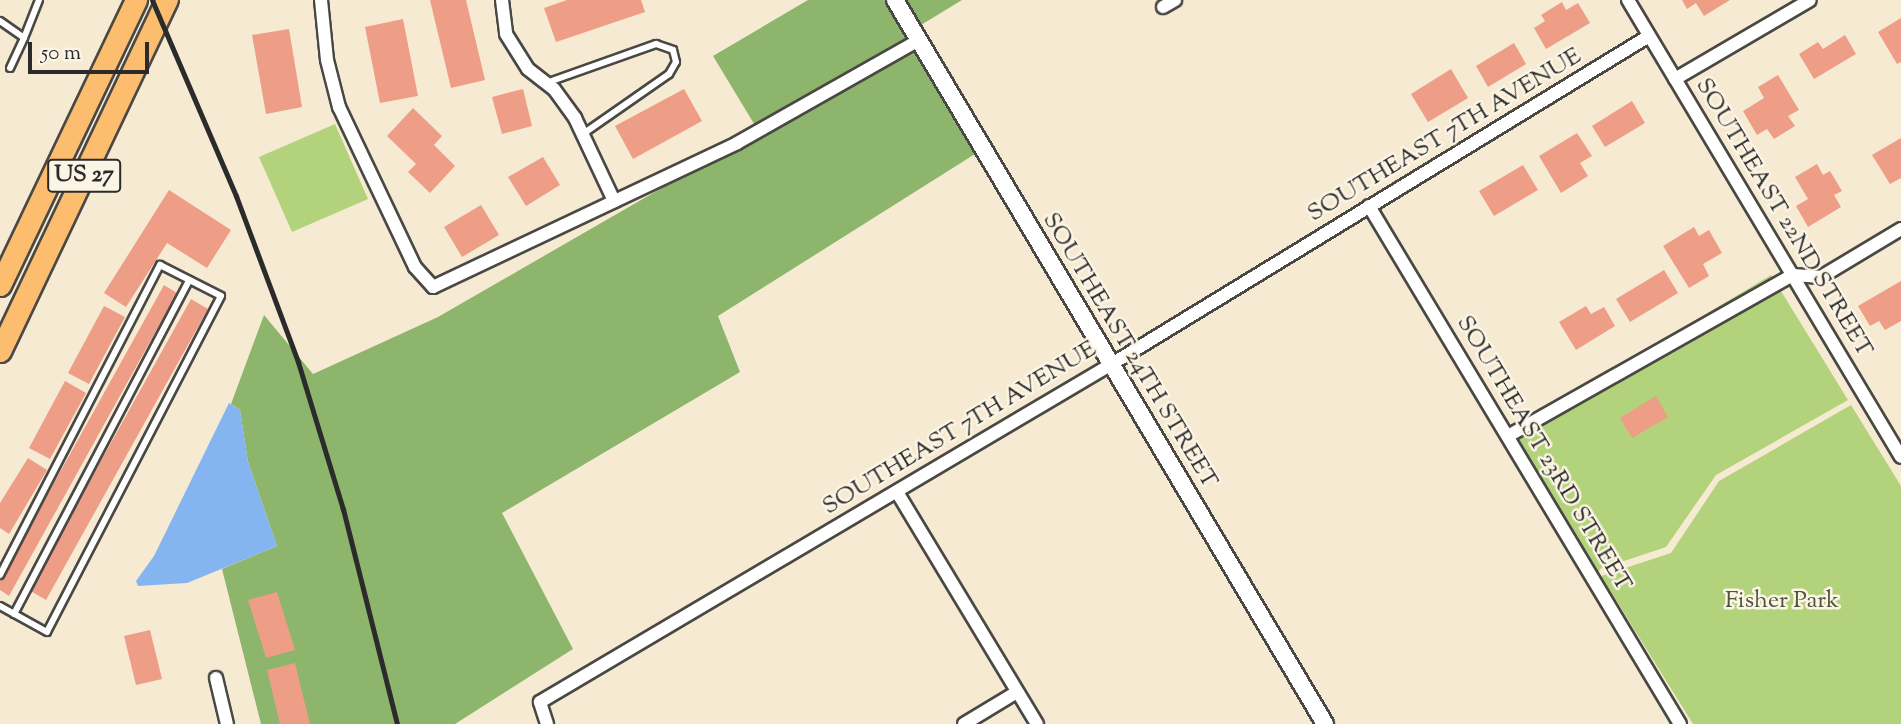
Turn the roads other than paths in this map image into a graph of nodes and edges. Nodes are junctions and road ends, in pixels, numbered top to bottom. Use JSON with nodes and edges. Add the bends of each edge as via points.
{"nodes":[{"id":1,"x":39,"y":0,"type":"edge"},
{"id":2,"x":136,"y":0,"type":"edge"},
{"id":3,"x":167,"y":0,"type":"edge"},
{"id":4,"x":321,"y":0,"type":"edge"},
{"id":5,"x":502,"y":0,"type":"edge"},
{"id":6,"x":895,"y":0,"type":"edge"},
{"id":7,"x":1175,"y":0,"type":"edge"},
{"id":8,"x":1628,"y":0,"type":"edge"},
{"id":9,"x":1810,"y":0,"type":"edge"},
{"id":10,"x":1163,"y":7,"type":"dead end"},
{"id":11,"x":0,"y":21,"type":"edge"},
{"id":12,"x":1649,"y":36,"type":"junction"},
{"id":13,"x":24,"y":38,"type":"junction"},
{"id":14,"x":919,"y":40,"type":"junction"},
{"id":15,"x":10,"y":68,"type":"dead end"},
{"id":16,"x":1675,"y":79,"type":"junction"},
{"id":17,"x":546,"y":83,"type":"junction"},
{"id":18,"x":583,"y":134,"type":"junction"},
{"id":19,"x":614,"y":201,"type":"junction"},
{"id":20,"x":1369,"y":206,"type":"junction"},
{"id":21,"x":1901,"y":229,"type":"edge"},
{"id":22,"x":1793,"y":275,"type":"junction"},
{"id":23,"x":189,"y":280,"type":"junction"},
{"id":24,"x":0,"y":285,"type":"edge"},
{"id":25,"x":0,"y":351,"type":"edge"},
{"id":26,"x":1110,"y":365,"type":"junction"},
{"id":27,"x":1508,"y":436,"type":"junction"},
{"id":28,"x":1901,"y":457,"type":"edge"},
{"id":29,"x":897,"y":492,"type":"junction"},
{"id":30,"x":0,"y":575,"type":"edge"},
{"id":31,"x":0,"y":606,"type":"edge"},
{"id":32,"x":14,"y":614,"type":"junction"},
{"id":33,"x":216,"y":678,"type":"dead end"},
{"id":34,"x":1017,"y":692,"type":"junction"},
{"id":35,"x":227,"y":724,"type":"edge"},
{"id":36,"x":548,"y":724,"type":"edge"},
{"id":37,"x":964,"y":724,"type":"edge"},
{"id":38,"x":1037,"y":724,"type":"edge"},
{"id":39,"x":1325,"y":724,"type":"edge"},
{"id":40,"x":1680,"y":724,"type":"edge"}],
"edges":[{"from":1,"to":13,"type":"lane"},
{"from":2,"to":24,"type":"highway","number":"US 27"},
{"from":3,"to":25,"type":"highway","number":"US 27"},
{"from":4,"to":19,"type":"street","via":[[327,61],[339,107],[415,267],[433,287]]},
{"from":5,"to":17,"type":"street","via":[[506,34],[528,69]]},
{"from":6,"to":14,"type":"street","name":"SOUTHEAST 24TH STREET"},
{"from":7,"to":10,"type":"street"},
{"from":8,"to":12,"type":"street","name":"SOUTHEAST 22ND STREET"},
{"from":9,"to":16,"type":"street"},
{"from":11,"to":13,"type":"lane"},
{"from":12,"to":16,"type":"street","name":"SOUTHEAST 22ND STREET"},
{"from":12,"to":20,"type":"street","name":"SOUTHEAST 7TH AVENUE"},
{"from":13,"to":15,"type":"lane"},
{"from":14,"to":19,"type":"street","via":[[737,143]]},
{"from":14,"to":26,"type":"street","name":"SOUTHEAST 24TH STREET"},
{"from":16,"to":22,"type":"street","name":"SOUTHEAST 22ND STREET"},
{"from":17,"to":18,"type":"street"},
{"from":17,"to":18,"type":"lane","via":[[656,44],[673,50],[676,62],[669,74]]},
{"from":18,"to":19,"type":"street"},
{"from":20,"to":26,"type":"street","name":"SOUTHEAST 7TH AVENUE"},
{"from":20,"to":27,"type":"street","name":"SOUTHEAST 23RD STREET"},
{"from":21,"to":22,"type":"street","via":[[1821,277]]},
{"from":22,"to":27,"type":"street"},
{"from":22,"to":28,"type":"street","name":"SOUTHEAST 22ND STREET"},
{"from":23,"to":30,"type":"lane","via":[[160,265]]},
{"from":23,"to":32,"type":"lane"},
{"from":23,"to":32,"type":"lane","via":[[221,296],[47,632]]},
{"from":26,"to":29,"type":"street","name":"SOUTHEAST 7TH AVENUE"},
{"from":26,"to":39,"type":"street","name":"SOUTHEAST 24TH STREET"},
{"from":27,"to":40,"type":"street","name":"SOUTHEAST 23RD STREET"},
{"from":29,"to":34,"type":"street"},
{"from":29,"to":36,"type":"street","name":"SOUTHEAST 7TH AVENUE","via":[[540,702]]},
{"from":31,"to":32,"type":"lane"},
{"from":33,"to":35,"type":"street"},
{"from":34,"to":37,"type":"street"},
{"from":34,"to":38,"type":"street"}]}
